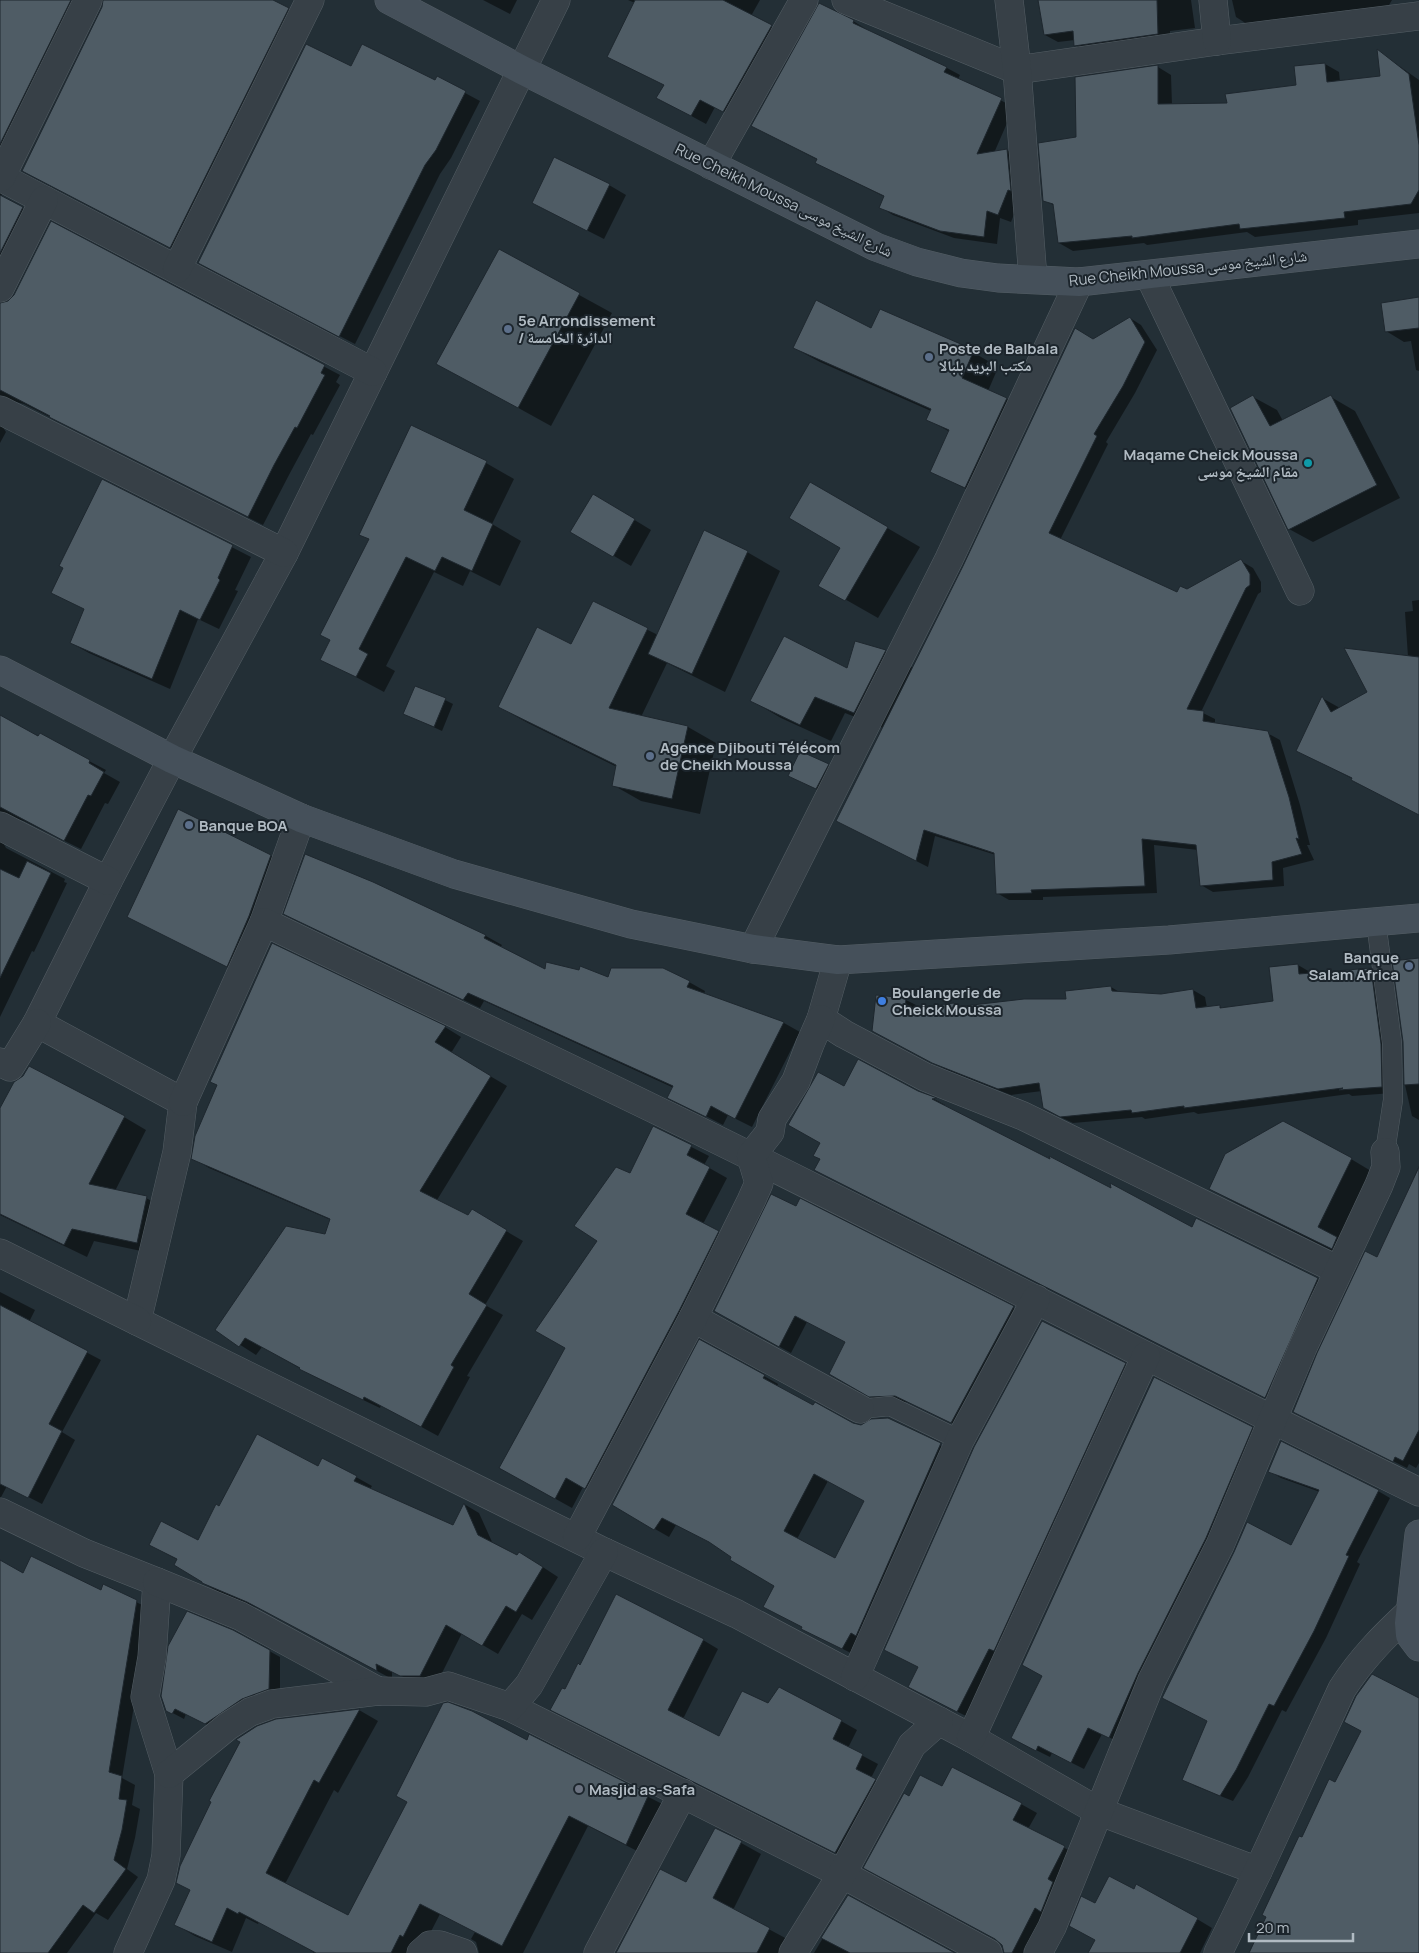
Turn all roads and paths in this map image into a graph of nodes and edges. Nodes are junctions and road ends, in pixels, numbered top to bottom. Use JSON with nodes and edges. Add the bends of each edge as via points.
{"nodes":[{"id":1,"x":88,"y":0,"type":"edge"},
{"id":2,"x":310,"y":0,"type":"edge"},
{"id":3,"x":389,"y":0,"type":"edge"},
{"id":4,"x":556,"y":0,"type":"edge"},
{"id":5,"x":804,"y":0,"type":"edge"},
{"id":6,"x":846,"y":0,"type":"edge"},
{"id":7,"x":1009,"y":0,"type":"edge"},
{"id":8,"x":1213,"y":0,"type":"edge"},
{"id":9,"x":1419,"y":16,"type":"edge"},
{"id":10,"x":1217,"y":41,"type":"junction"},
{"id":11,"x":522,"y":70,"type":"junction"},
{"id":12,"x":1017,"y":70,"type":"junction"},
{"id":13,"x":711,"y":165,"type":"junction"},
{"id":14,"x":0,"y":177,"type":"edge"},
{"id":15,"x":44,"y":200,"type":"junction"},
{"id":16,"x":1419,"y":244,"type":"edge"},
{"id":17,"x":177,"y":269,"type":"junction"},
{"id":18,"x":1149,"y":275,"type":"junction"},
{"id":19,"x":1033,"y":278,"type":"junction"},
{"id":20,"x":1079,"y":282,"type":"junction"},
{"id":21,"x":0,"y":288,"type":"edge"},
{"id":22,"x":373,"y":372,"type":"junction"},
{"id":23,"x":0,"y":410,"type":"edge"},
{"id":24,"x":284,"y":553,"type":"junction"},
{"id":25,"x":1300,"y":591,"type":"dead end"},
{"id":26,"x":0,"y":670,"type":"edge"},
{"id":27,"x":172,"y":759,"type":"junction"},
{"id":28,"x":301,"y":818,"type":"junction"},
{"id":29,"x":0,"y":826,"type":"edge"},
{"id":30,"x":108,"y":881,"type":"junction"},
{"id":31,"x":1419,"y":918,"type":"edge"},
{"id":32,"x":264,"y":922,"type":"junction"},
{"id":33,"x":1376,"y":922,"type":"junction"},
{"id":34,"x":753,"y":949,"type":"junction"},
{"id":35,"x":838,"y":960,"type":"junction"},
{"id":36,"x":821,"y":1018,"type":"junction"},
{"id":37,"x":37,"y":1023,"type":"junction"},
{"id":38,"x":3,"y":1072,"type":"edge"},
{"id":39,"x":183,"y":1102,"type":"junction"},
{"id":40,"x":1385,"y":1152,"type":"joint"},
{"id":41,"x":751,"y":1156,"type":"junction"},
{"id":42,"x":0,"y":1253,"type":"edge"},
{"id":43,"x":1338,"y":1270,"type":"junction"},
{"id":44,"x":1036,"y":1299,"type":"junction"},
{"id":45,"x":693,"y":1318,"type":"junction"},
{"id":46,"x":137,"y":1321,"type":"junction"},
{"id":47,"x":1146,"y":1356,"type":"junction"},
{"id":48,"x":860,"y":1409,"type":"joint"},
{"id":49,"x":1273,"y":1421,"type":"junction"},
{"id":50,"x":960,"y":1440,"type":"junction"},
{"id":51,"x":1419,"y":1492,"type":"edge"},
{"id":52,"x":2,"y":1518,"type":"edge"},
{"id":53,"x":577,"y":1537,"type":"junction"},
{"id":54,"x":1418,"y":1550,"type":"edge"},
{"id":55,"x":604,"y":1552,"type":"junction"},
{"id":56,"x":157,"y":1582,"type":"junction"},
{"id":57,"x":1411,"y":1611,"type":"junction"},
{"id":58,"x":1419,"y":1647,"type":"edge"},
{"id":59,"x":855,"y":1677,"type":"junction"},
{"id":60,"x":378,"y":1691,"type":"junction"},
{"id":61,"x":510,"y":1707,"type":"junction"},
{"id":62,"x":938,"y":1721,"type":"junction"},
{"id":63,"x":971,"y":1738,"type":"junction"},
{"id":64,"x":169,"y":1774,"type":"junction"},
{"id":65,"x":683,"y":1793,"type":"junction"},
{"id":66,"x":1098,"y":1811,"type":"junction"},
{"id":67,"x":1258,"y":1871,"type":"junction"},
{"id":68,"x":842,"y":1874,"type":"junction"},
{"id":69,"x":128,"y":1953,"type":"edge"},
{"id":70,"x":422,"y":1953,"type":"edge"},
{"id":71,"x":463,"y":1953,"type":"edge"},
{"id":72,"x":598,"y":1953,"type":"edge"},
{"id":73,"x":793,"y":1953,"type":"edge"},
{"id":74,"x":988,"y":1953,"type":"edge"},
{"id":75,"x":1038,"y":1953,"type":"edge"},
{"id":76,"x":1218,"y":1953,"type":"edge"}],
"edges":[{"from":1,"to":14,"type":"street"},
{"from":2,"to":17,"type":"street"},
{"from":3,"to":11,"type":"main road","name":"Rue Cheikh Moussa شارع الشيخ موسى"},
{"from":4,"to":11,"type":"street"},
{"from":5,"to":13,"type":"street"},
{"from":6,"to":12,"type":"street"},
{"from":7,"to":12,"type":"street"},
{"from":8,"to":10,"type":"street"},
{"from":9,"to":10,"type":"street"},
{"from":10,"to":12,"type":"street"},
{"from":11,"to":13,"type":"main road","name":"Rue Cheikh Moussa شارع الشيخ موسى"},
{"from":11,"to":22,"type":"street"},
{"from":12,"to":19,"type":"street"},
{"from":13,"to":19,"type":"main road","name":"Rue Cheikh Moussa شارع الشيخ موسى","via":[[876,247],[917,262],[961,273]]},
{"from":14,"to":15,"type":"street"},
{"from":15,"to":17,"type":"street"},
{"from":15,"to":21,"type":"street"},
{"from":16,"to":18,"type":"main road","name":"Rue Cheikh Moussa شارع الشيخ موسى"},
{"from":17,"to":22,"type":"street"},
{"from":18,"to":20,"type":"main road","name":"Rue Cheikh Moussa شارع الشيخ موسى"},
{"from":18,"to":25,"type":"street"},
{"from":19,"to":20,"type":"main road","name":"Rue Cheikh Moussa شارع الشيخ موسى"},
{"from":20,"to":34,"type":"street","via":[[949,559]]},
{"from":22,"to":24,"type":"street"},
{"from":23,"to":24,"type":"street"},
{"from":24,"to":27,"type":"street"},
{"from":26,"to":27,"type":"main road"},
{"from":27,"to":28,"type":"main road"},
{"from":27,"to":30,"type":"street"},
{"from":28,"to":32,"type":"street"},
{"from":28,"to":34,"type":"main road","via":[[454,874],[631,924]]},
{"from":29,"to":30,"type":"street"},
{"from":30,"to":37,"type":"street"},
{"from":31,"to":33,"type":"main road"},
{"from":32,"to":39,"type":"street"},
{"from":32,"to":41,"type":"street"},
{"from":33,"to":35,"type":"main road","via":[[1169,940]]},
{"from":33,"to":40,"type":"lane","via":[[1392,1043],[1393,1100]]},
{"from":34,"to":35,"type":"main road"},
{"from":35,"to":36,"type":"street"},
{"from":36,"to":41,"type":"street","via":[[796,1081],[772,1119],[770,1132]]},
{"from":36,"to":43,"type":"street","via":[[844,1034],[925,1077],[1023,1116]]},
{"from":37,"to":38,"type":"street"},
{"from":37,"to":39,"type":"street"},
{"from":39,"to":46,"type":"street","via":[[176,1152]]},
{"from":40,"to":43,"type":"street","via":[[1386,1167],[1380,1185]]},
{"from":41,"to":44,"type":"street"},
{"from":41,"to":45,"type":"street","via":[[759,1183]]},
{"from":42,"to":46,"type":"street"},
{"from":43,"to":49,"type":"street","via":[[1302,1347]]},
{"from":44,"to":47,"type":"street"},
{"from":44,"to":50,"type":"street"},
{"from":45,"to":48,"type":"street"},
{"from":45,"to":53,"type":"street"},
{"from":46,"to":53,"type":"street"},
{"from":47,"to":49,"type":"street"},
{"from":47,"to":63,"type":"street"},
{"from":48,"to":50,"type":"lane","via":[[890,1406]]},
{"from":49,"to":51,"type":"street"},
{"from":49,"to":66,"type":"street","via":[[1220,1545],[1152,1680]]},
{"from":50,"to":59,"type":"street"},
{"from":52,"to":56,"type":"street"},
{"from":53,"to":55,"type":"street"},
{"from":54,"to":57,"type":"main road"},
{"from":55,"to":59,"type":"street","via":[[737,1614]]},
{"from":55,"to":61,"type":"street","via":[[529,1685]]},
{"from":56,"to":60,"type":"street","via":[[240,1616]]},
{"from":56,"to":64,"type":"street","via":[[152,1657],[145,1697]]},
{"from":57,"to":58,"type":"main road","via":[[1410,1635]]},
{"from":57,"to":67,"type":"street","via":[[1356,1666],[1342,1689]]},
{"from":59,"to":62,"type":"street"},
{"from":60,"to":61,"type":"street","via":[[426,1692],[448,1686]]},
{"from":60,"to":64,"type":"street","via":[[272,1704],[250,1712]]},
{"from":61,"to":65,"type":"street"},
{"from":62,"to":63,"type":"street"},
{"from":62,"to":68,"type":"street","via":[[912,1745]]},
{"from":63,"to":66,"type":"street"},
{"from":64,"to":69,"type":"street","via":[[166,1855],[160,1880]]},
{"from":65,"to":68,"type":"street"},
{"from":65,"to":72,"type":"street"},
{"from":66,"to":67,"type":"street"},
{"from":66,"to":75,"type":"street","via":[[1052,1927]]},
{"from":67,"to":76,"type":"street"},
{"from":68,"to":73,"type":"street"},
{"from":68,"to":74,"type":"street"},
{"from":70,"to":71,"type":"street","via":[[430,1945],[440,1945]]}]}
